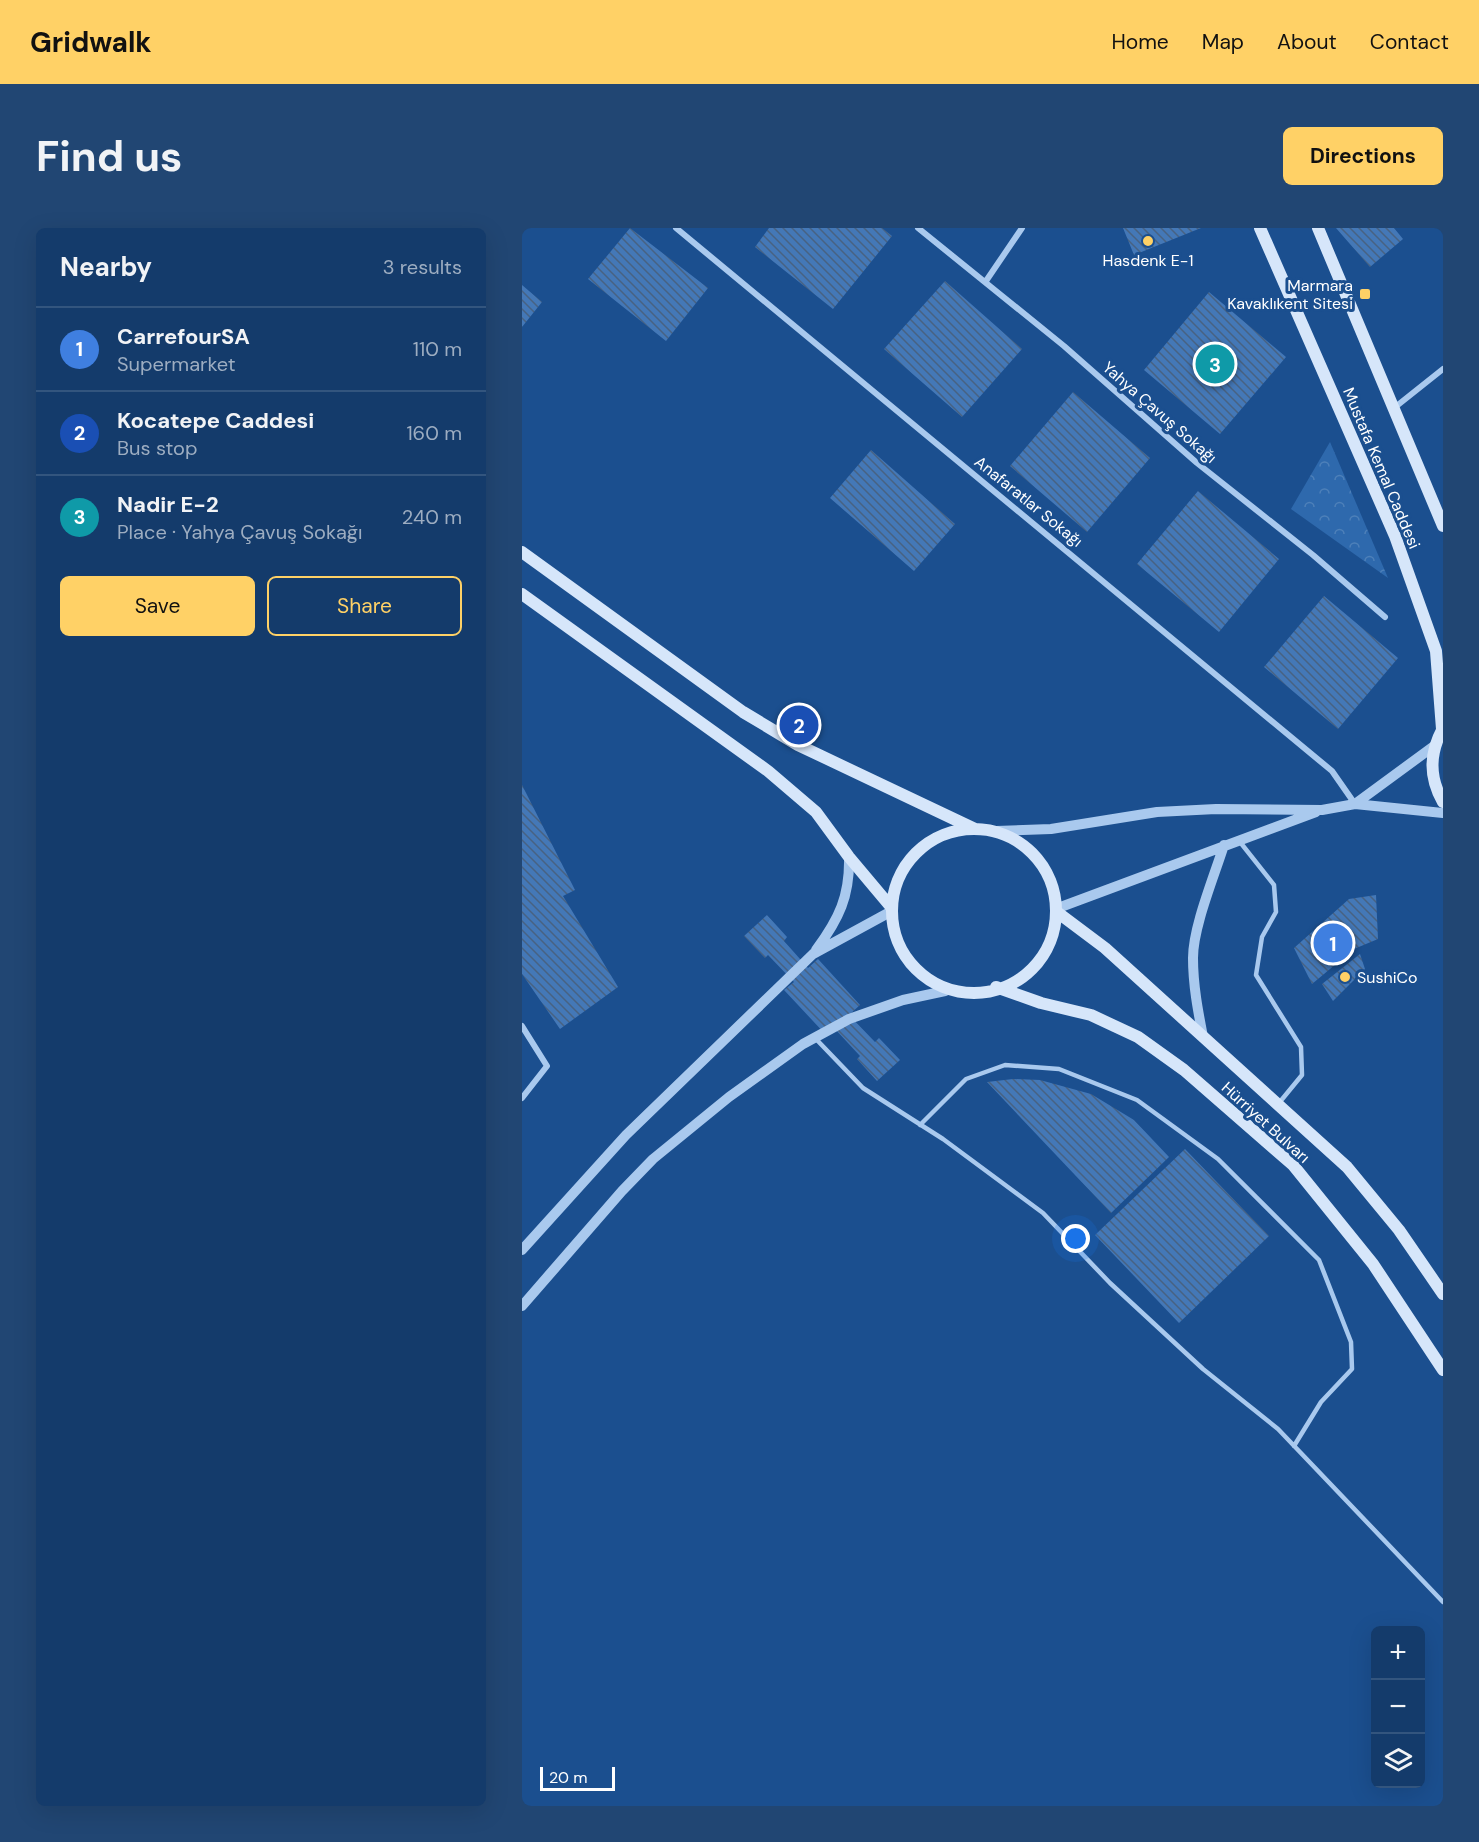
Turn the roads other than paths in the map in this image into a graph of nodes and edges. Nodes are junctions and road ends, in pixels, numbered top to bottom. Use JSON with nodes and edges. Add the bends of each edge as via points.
{"nodes":[{"id":1,"x":676,"y":228,"type":"edge"},
{"id":2,"x":918,"y":228,"type":"edge"},
{"id":3,"x":1022,"y":228,"type":"edge"},
{"id":4,"x":1260,"y":228,"type":"edge"},
{"id":5,"x":1318,"y":228,"type":"edge"},
{"id":6,"x":986,"y":281,"type":"junction"},
{"id":7,"x":1443,"y":369,"type":"edge"},
{"id":8,"x":1394,"y":408,"type":"junction"},
{"id":9,"x":1443,"y":526,"type":"edge"},
{"id":10,"x":522,"y":552,"type":"edge"},
{"id":11,"x":522,"y":594,"type":"edge"},
{"id":12,"x":1385,"y":617,"type":"dead end"},
{"id":13,"x":1443,"y":729,"type":"edge"},
{"id":14,"x":1434,"y":746,"type":"junction"},
{"id":15,"x":1443,"y":802,"type":"edge"},
{"id":16,"x":1355,"y":804,"type":"junction"},
{"id":17,"x":1322,"y":810,"type":"junction"},
{"id":18,"x":1443,"y":813,"type":"edge"},
{"id":19,"x":975,"y":829,"type":"junction"},
{"id":20,"x":996,"y":831,"type":"junction"},
{"id":21,"x":1239,"y":840,"type":"junction"},
{"id":22,"x":1224,"y":845,"type":"junction"},
{"id":23,"x":849,"y":857,"type":"junction"},
{"id":24,"x":890,"y":910,"type":"junction"},
{"id":25,"x":1057,"y":910,"type":"junction"},
{"id":26,"x":813,"y":954,"type":"junction"},
{"id":27,"x":996,"y":987,"type":"junction"},
{"id":28,"x":945,"y":991,"type":"junction"},
{"id":29,"x":522,"y":1026,"type":"edge"},
{"id":30,"x":1203,"y":1037,"type":"junction"},
{"id":31,"x":815,"y":1038,"type":"junction"},
{"id":32,"x":522,"y":1098,"type":"edge"},
{"id":33,"x":1279,"y":1103,"type":"junction"},
{"id":34,"x":920,"y":1125,"type":"junction"},
{"id":35,"x":522,"y":1250,"type":"edge"},
{"id":36,"x":1443,"y":1294,"type":"edge"},
{"id":37,"x":522,"y":1306,"type":"edge"},
{"id":38,"x":1443,"y":1371,"type":"edge"},
{"id":39,"x":1294,"y":1446,"type":"junction"},
{"id":40,"x":1443,"y":1602,"type":"edge"}],
"edges":[{"from":1,"to":16,"type":"street","name":"Anafaratlar Sokağı","via":[[1332,771]]},
{"from":2,"to":6,"type":"street","name":"Yahya Çavuş Sokağı"},
{"from":3,"to":6,"type":"street"},
{"from":4,"to":13,"type":"main road","name":"Mustafa Kemal Caddesi","via":[[1402,556],[1436,651]]},
{"from":5,"to":8,"type":"main road","name":"Mustafa Kemal Caddesi"},
{"from":6,"to":12,"type":"street","name":"Yahya Çavuş Sokağı","via":[[1197,464],[1314,555]]},
{"from":7,"to":8,"type":"street"},
{"from":8,"to":9,"type":"main road","name":"Mustafa Kemal Caddesi"},
{"from":10,"to":19,"type":"main road","via":[[798,746]]},
{"from":11,"to":23,"type":"main road","via":[[768,771],[816,812]]},
{"from":13,"to":14,"type":"main road"},
{"from":14,"to":15,"type":"main road","via":[[1434,784]]},
{"from":14,"to":16,"type":"street"},
{"from":16,"to":17,"type":"street"},
{"from":16,"to":18,"type":"street"},
{"from":17,"to":20,"type":"street","via":[[1156,812],[1052,829]]},
{"from":17,"to":21,"type":"street"},
{"from":19,"to":20,"type":"main road"},
{"from":19,"to":24,"type":"main road","via":[[954,832],[935,841],[912,860],[901,875]]},
{"from":20,"to":25,"type":"main road","via":[[1016,838],[1040,859],[1054,887]]},
{"from":21,"to":22,"type":"street"},
{"from":21,"to":33,"type":"lane","via":[[1274,885],[1276,912],[1262,937],[1256,975],[1300,1047],[1302,1075]]},
{"from":22,"to":25,"type":"street"},
{"from":22,"to":30,"type":"street","via":[[1193,956]]},
{"from":23,"to":24,"type":"main road"},
{"from":23,"to":26,"type":"street","via":[[850,881],[836,922]]},
{"from":24,"to":26,"type":"street"},
{"from":24,"to":28,"type":"main road","via":[[898,950],[926,981]]},
{"from":25,"to":27,"type":"main road","via":[[1047,949],[1034,966]]},
{"from":25,"to":30,"type":"main road","name":"Hürriyet Bulvarı"},
{"from":26,"to":35,"type":"street","via":[[626,1135]]},
{"from":27,"to":28,"type":"main road"},
{"from":27,"to":38,"type":"main road","name":"Hürriyet Bulvarı","via":[[1091,1015],[1138,1037],[1184,1070],[1293,1165],[1373,1264]]},
{"from":28,"to":31,"type":"street","via":[[903,1000],[849,1019]]},
{"from":29,"to":32,"type":"street","via":[[547,1066]]},
{"from":30,"to":33,"type":"main road","name":"Hürriyet Bulvarı"},
{"from":31,"to":34,"type":"lane","via":[[863,1088]]},
{"from":31,"to":37,"type":"street","via":[[729,1097],[653,1159]]},
{"from":33,"to":36,"type":"main road","name":"Hürriyet Bulvarı","via":[[1347,1167],[1399,1230]]},
{"from":34,"to":39,"type":"lane","via":[[1043,1213],[1203,1369]]},
{"from":34,"to":39,"type":"lane","via":[[966,1079],[1005,1065],[1059,1069],[1137,1100],[1218,1159],[1319,1260],[1351,1342],[1352,1369],[1321,1401]]},
{"from":39,"to":40,"type":"lane"}]}
